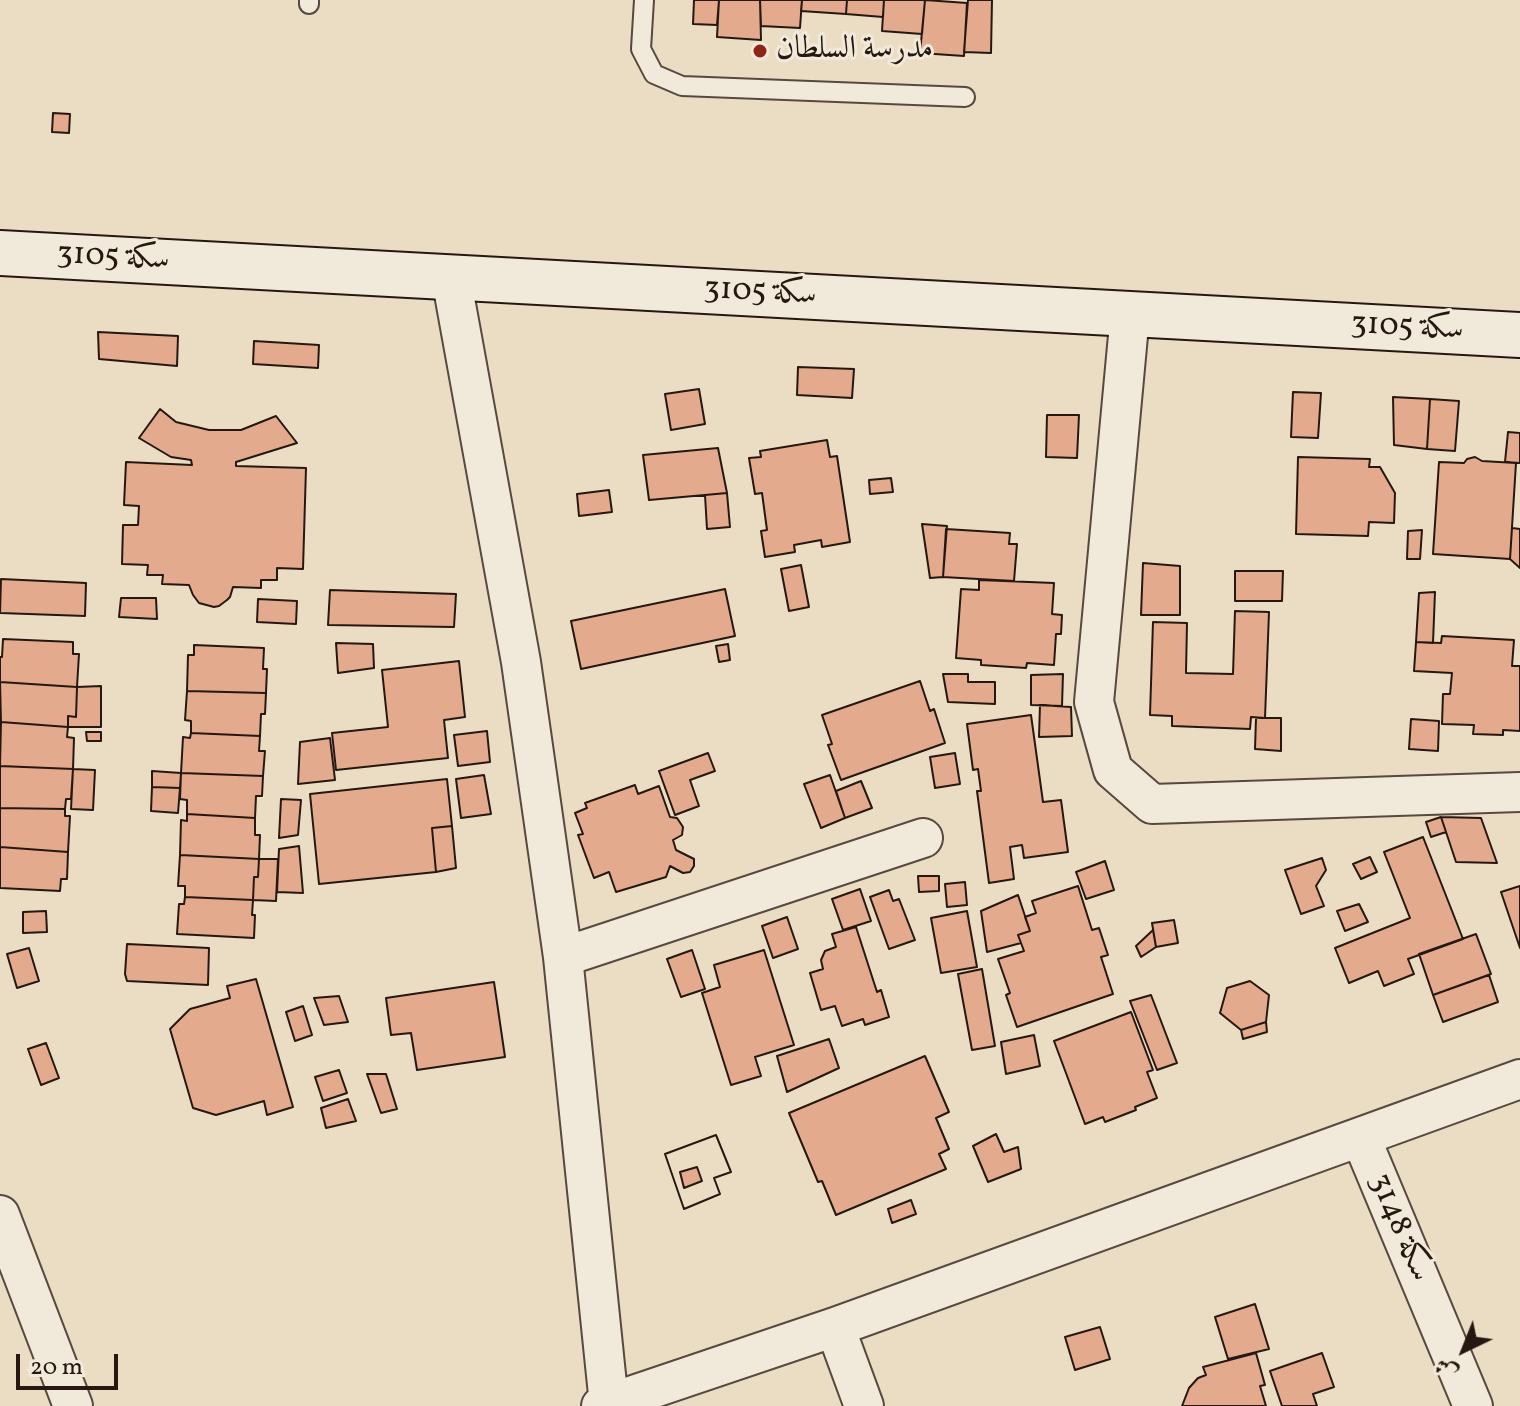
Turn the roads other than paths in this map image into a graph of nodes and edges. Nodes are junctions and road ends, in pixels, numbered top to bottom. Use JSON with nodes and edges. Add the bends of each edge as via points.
{"nodes":[{"id":1,"x":644,"y":0,"type":"edge"},
{"id":2,"x":965,"y":97,"type":"dead end"},
{"id":3,"x":0,"y":253,"type":"edge"},
{"id":4,"x":451,"y":277,"type":"junction"},
{"id":5,"x":1130,"y":314,"type":"junction"},
{"id":6,"x":1520,"y":335,"type":"edge"},
{"id":7,"x":1520,"y":792,"type":"edge"},
{"id":8,"x":923,"y":838,"type":"dead end"},
{"id":9,"x":563,"y":957,"type":"junction"},
{"id":10,"x":1520,"y":1079,"type":"edge"},
{"id":11,"x":1361,"y":1138,"type":"junction"},
{"id":12,"x":0,"y":1215,"type":"edge"},
{"id":13,"x":835,"y":1327,"type":"junction"},
{"id":14,"x":605,"y":1405,"type":"edge"},
{"id":15,"x":73,"y":1406,"type":"edge"},
{"id":16,"x":864,"y":1406,"type":"edge"},
{"id":17,"x":1473,"y":1406,"type":"edge"}],
"edges":[{"from":1,"to":2,"type":"lane","via":[[641,49],[654,74],[682,86]]},
{"from":3,"to":4,"type":"street","name":"سكة 3105"},
{"from":4,"to":5,"type":"street","name":"سكة 3105"},
{"from":4,"to":9,"type":"street","via":[[521,662]]},
{"from":5,"to":6,"type":"street","name":"سكة 3105"},
{"from":5,"to":7,"type":"street","via":[[1094,702],[1113,770],[1152,804]]},
{"from":8,"to":9,"type":"street"},
{"from":9,"to":14,"type":"street"},
{"from":10,"to":11,"type":"street"},
{"from":11,"to":13,"type":"street"},
{"from":11,"to":17,"type":"street","name":"سكة 3148"},
{"from":12,"to":15,"type":"street"},
{"from":13,"to":14,"type":"street"},
{"from":13,"to":16,"type":"street"}]}
